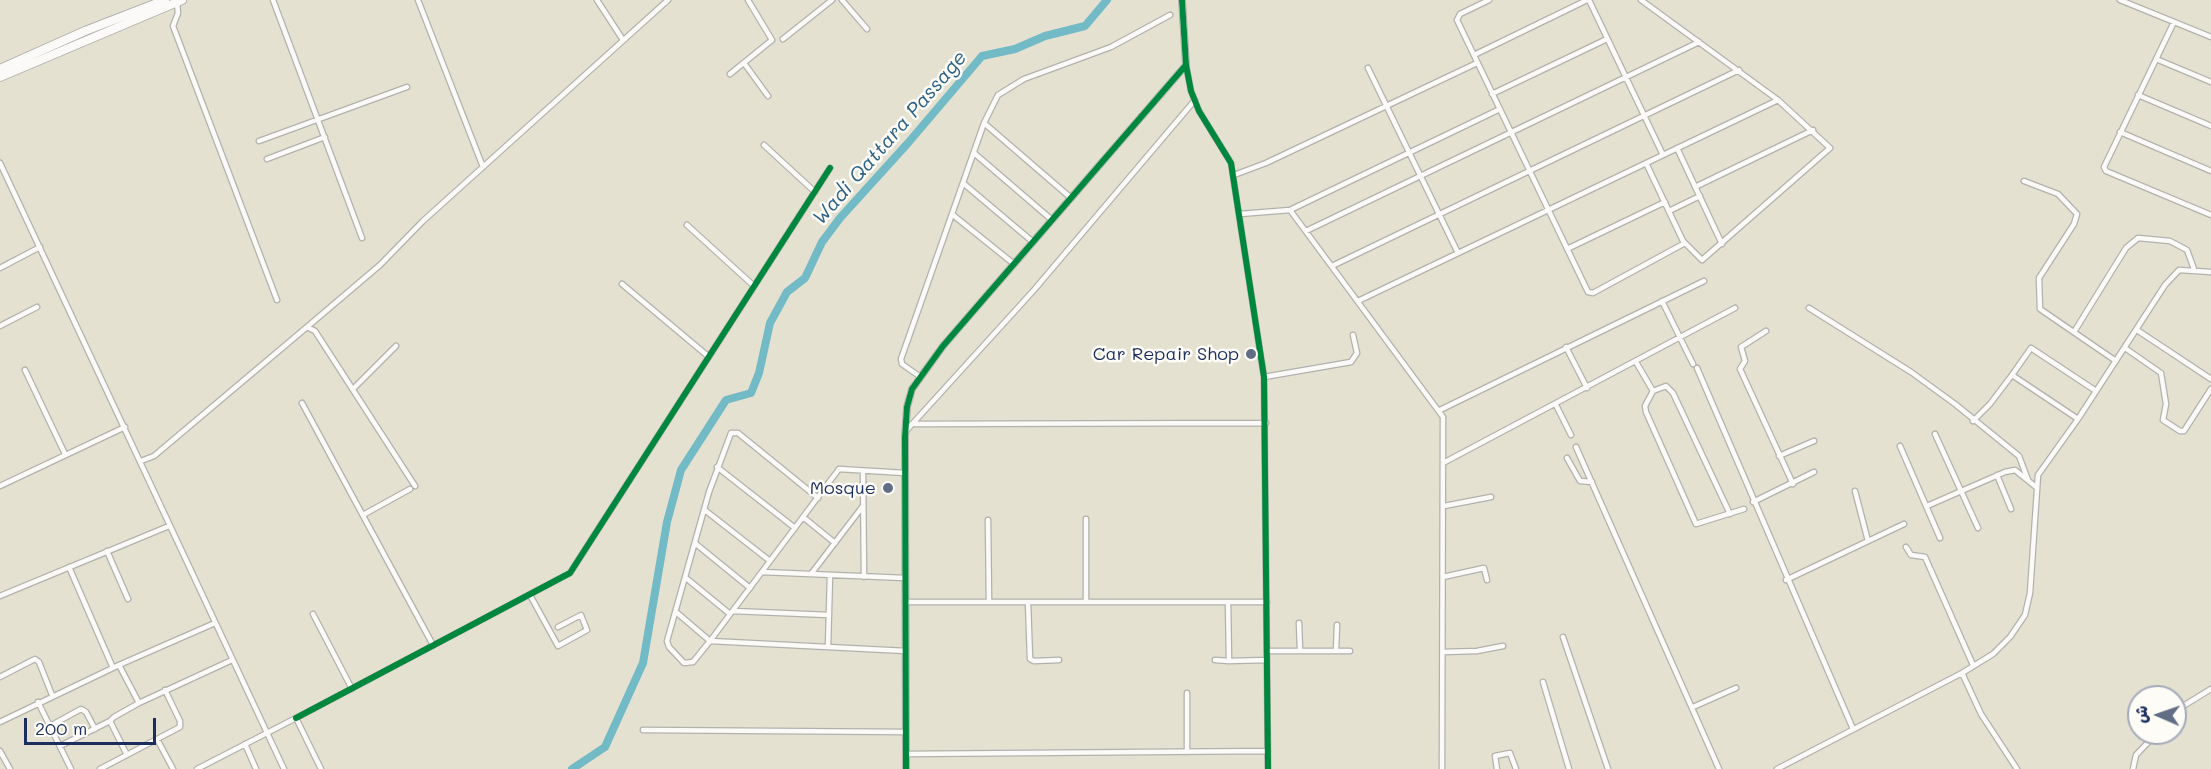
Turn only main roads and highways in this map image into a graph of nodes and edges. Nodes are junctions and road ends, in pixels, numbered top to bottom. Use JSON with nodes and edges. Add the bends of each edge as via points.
{"nodes":[{"id":1,"x":165,"y":0,"type":"edge"},
{"id":2,"x":180,"y":1,"type":"edge"},
{"id":3,"x":154,"y":8,"type":"junction"},
{"id":4,"x":2,"y":67,"type":"edge"},
{"id":5,"x":0,"y":77,"type":"edge"}],
"edges":[{"from":1,"to":3,"type":"highway"},
{"from":2,"to":3,"type":"highway"},
{"from":3,"to":4,"type":"highway","via":[[85,31]]},
{"from":3,"to":5,"type":"highway"}]}
